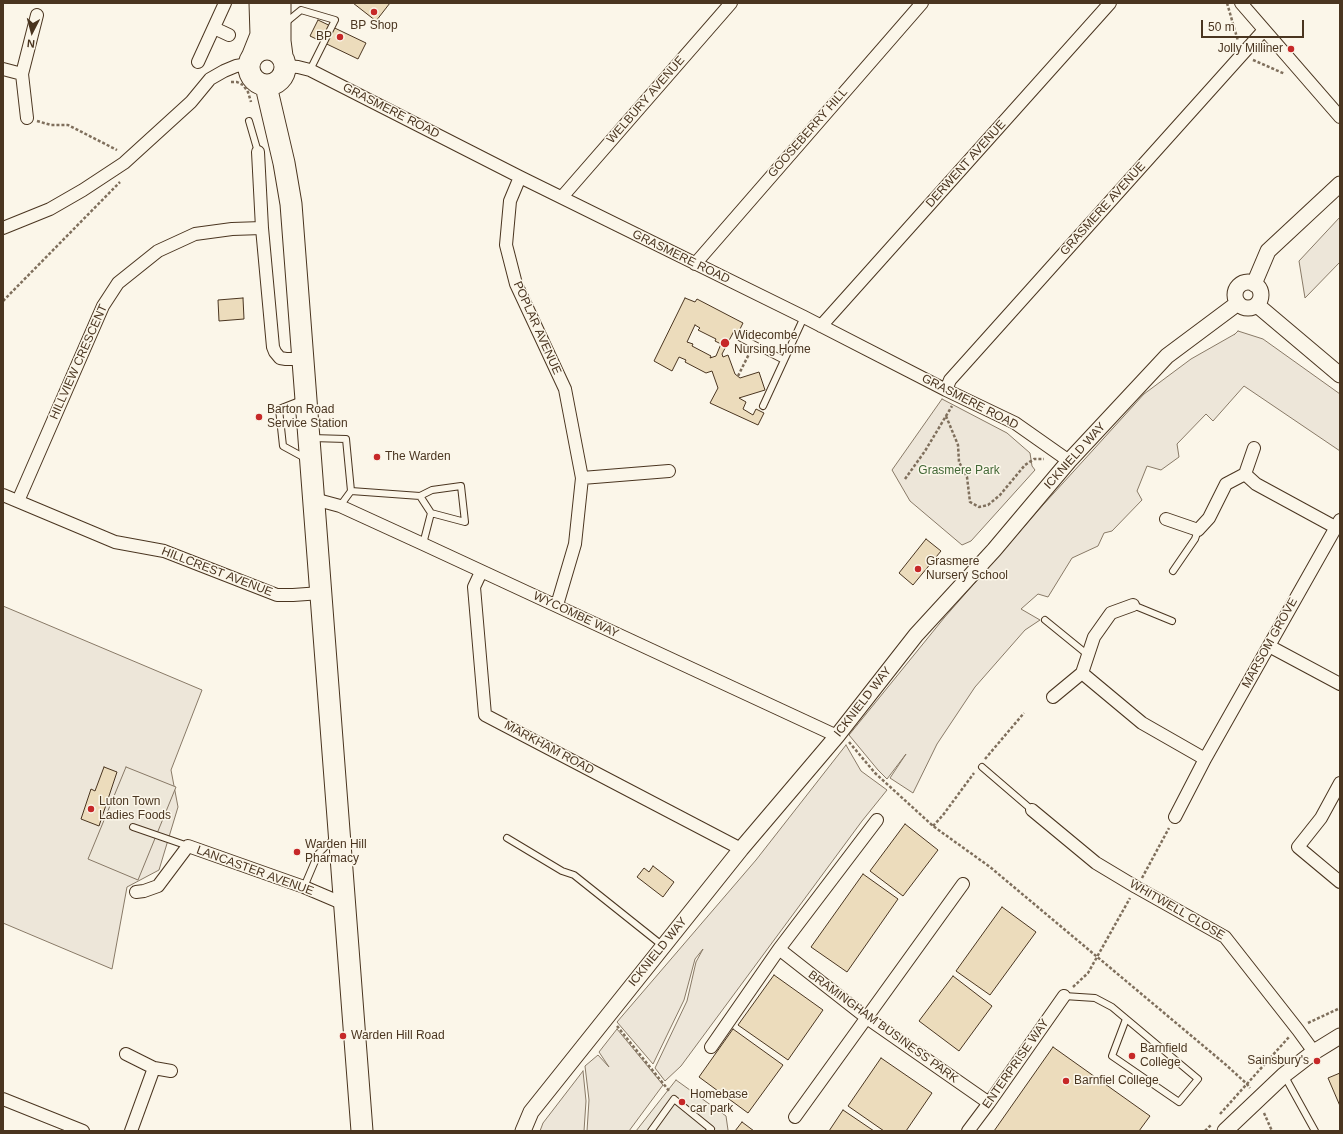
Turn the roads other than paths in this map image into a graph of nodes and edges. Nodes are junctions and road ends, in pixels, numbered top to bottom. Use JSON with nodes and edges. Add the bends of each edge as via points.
{"nodes":[{"id":1,"x":225,"y":3,"type":"edge"},
{"id":2,"x":260,"y":3,"type":"edge"},
{"id":3,"x":280,"y":3,"type":"edge"},
{"id":4,"x":731,"y":3,"type":"edge"},
{"id":5,"x":922,"y":3,"type":"edge"},
{"id":6,"x":1110,"y":3,"type":"edge"},
{"id":7,"x":1241,"y":3,"type":"edge"},
{"id":8,"x":37,"y":15,"type":"dead end"},
{"id":9,"x":214,"y":28,"type":"junction"},
{"id":10,"x":280,"y":28,"type":"junction"},
{"id":11,"x":1264,"y":30,"type":"junction"},
{"id":12,"x":229,"y":35,"type":"dead end"},
{"id":13,"x":251,"y":59,"type":"junction"},
{"id":14,"x":284,"y":61,"type":"junction"},
{"id":15,"x":198,"y":62,"type":"dead end"},
{"id":16,"x":3,"y":69,"type":"edge"},
{"id":17,"x":310,"y":70,"type":"junction"},
{"id":18,"x":22,"y":74,"type":"junction"},
{"id":19,"x":266,"y":86,"type":"junction"},
{"id":20,"x":1340,"y":117,"type":"edge"},
{"id":21,"x":27,"y":118,"type":"road end"},
{"id":22,"x":249,"y":121,"type":"road end"},
{"id":23,"x":258,"y":152,"type":"joint"},
{"id":24,"x":520,"y":178,"type":"junction"},
{"id":25,"x":1340,"y":184,"type":"edge"},
{"id":26,"x":562,"y":197,"type":"junction"},
{"id":27,"x":3,"y":228,"type":"edge"},
{"id":28,"x":262,"y":228,"type":"junction"},
{"id":29,"x":695,"y":264,"type":"junction"},
{"id":30,"x":1254,"y":284,"type":"junction"},
{"id":31,"x":1238,"y":303,"type":"junction"},
{"id":32,"x":1257,"y":304,"type":"junction"},
{"id":33,"x":804,"y":317,"type":"junction"},
{"id":34,"x":821,"y":326,"type":"junction"},
{"id":35,"x":741,"y":338,"type":"dead end"},
{"id":36,"x":303,"y":359,"type":"junction"},
{"id":37,"x":784,"y":360,"type":"junction"},
{"id":38,"x":1340,"y":375,"type":"edge"},
{"id":39,"x":946,"y":390,"type":"junction"},
{"id":40,"x":306,"y":397,"type":"junction"},
{"id":41,"x":763,"y":406,"type":"dead end"},
{"id":42,"x":309,"y":438,"type":"junction"},
{"id":43,"x":1254,"y":448,"type":"dead end"},
{"id":44,"x":1069,"y":462,"type":"junction"},
{"id":45,"x":311,"y":463,"type":"junction"},
{"id":46,"x":669,"y":471,"type":"dead end"},
{"id":47,"x":1245,"y":474,"type":"junction"},
{"id":48,"x":582,"y":478,"type":"junction"},
{"id":49,"x":351,"y":491,"type":"junction"},
{"id":50,"x":3,"y":495,"type":"edge"},
{"id":51,"x":420,"y":496,"type":"junction"},
{"id":52,"x":314,"y":499,"type":"junction"},
{"id":53,"x":18,"y":501,"type":"junction"},
{"id":54,"x":340,"y":506,"type":"junction"},
{"id":55,"x":431,"y":513,"type":"junction"},
{"id":56,"x":1166,"y":519,"type":"dead end"},
{"id":57,"x":1337,"y":524,"type":"edge"},
{"id":58,"x":1198,"y":530,"type":"junction"},
{"id":59,"x":423,"y":544,"type":"junction"},
{"id":60,"x":1173,"y":571,"type":"dead end"},
{"id":61,"x":481,"y":572,"type":"junction"},
{"id":62,"x":321,"y":593,"type":"junction"},
{"id":63,"x":1133,"y":604,"type":"joint"},
{"id":64,"x":557,"y":605,"type":"junction"},
{"id":65,"x":1045,"y":620,"type":"dead end"},
{"id":66,"x":1172,"y":621,"type":"dead end"},
{"id":67,"x":1269,"y":646,"type":"junction"},
{"id":68,"x":1088,"y":655,"type":"junction"},
{"id":69,"x":1082,"y":673,"type":"junction"},
{"id":70,"x":1340,"y":684,"type":"edge"},
{"id":71,"x":1053,"y":697,"type":"dead end"},
{"id":72,"x":837,"y":736,"type":"junction"},
{"id":73,"x":1205,"y":759,"type":"junction"},
{"id":74,"x":982,"y":767,"type":"dead end"},
{"id":75,"x":1340,"y":783,"type":"edge"},
{"id":76,"x":1032,"y":810,"type":"joint"},
{"id":77,"x":1175,"y":817,"type":"road end"},
{"id":78,"x":877,"y":820,"type":"dead end"},
{"id":79,"x":133,"y":827,"type":"dead end"},
{"id":80,"x":339,"y":836,"type":"junction"},
{"id":81,"x":507,"y":838,"type":"dead end"},
{"id":82,"x":188,"y":846,"type":"junction"},
{"id":83,"x":741,"y":849,"type":"junction"},
{"id":84,"x":1340,"y":882,"type":"edge"},
{"id":85,"x":963,"y":884,"type":"dead end"},
{"id":86,"x":304,"y":887,"type":"junction"},
{"id":87,"x":136,"y":892,"type":"dead end"},
{"id":88,"x":344,"y":904,"type":"junction"},
{"id":89,"x":662,"y":946,"type":"junction"},
{"id":90,"x":778,"y":949,"type":"junction"},
{"id":91,"x":1064,"y":996,"type":"joint"},
{"id":92,"x":867,"y":1018,"type":"junction"},
{"id":93,"x":1126,"y":1019,"type":"junction"},
{"id":94,"x":1340,"y":1036,"type":"edge"},
{"id":95,"x":711,"y":1047,"type":"dead end"},
{"id":96,"x":1314,"y":1052,"type":"junction"},
{"id":97,"x":126,"y":1054,"type":"dead end"},
{"id":98,"x":154,"y":1068,"type":"junction"},
{"id":99,"x":171,"y":1071,"type":"dead end"},
{"id":100,"x":1284,"y":1075,"type":"junction"},
{"id":101,"x":3,"y":1099,"type":"edge"},
{"id":102,"x":989,"y":1103,"type":"junction"},
{"id":103,"x":795,"y":1117,"type":"dead end"},
{"id":104,"x":83,"y":1131,"type":"edge"},
{"id":105,"x":131,"y":1131,"type":"edge"},
{"id":106,"x":362,"y":1131,"type":"edge"},
{"id":107,"x":522,"y":1131,"type":"edge"},
{"id":108,"x":651,"y":1131,"type":"edge"},
{"id":109,"x":709,"y":1131,"type":"edge"},
{"id":110,"x":968,"y":1131,"type":"edge"},
{"id":111,"x":1226,"y":1131,"type":"edge"},
{"id":112,"x":1315,"y":1131,"type":"edge"}],
"edges":[{"from":1,"to":9,"type":"street"},
{"from":2,"to":13,"type":"highway","via":[[261,35]]},
{"from":3,"to":10,"type":"highway"},
{"from":4,"to":26,"type":"street","name":"WELBURY AVENUE"},
{"from":5,"to":29,"type":"street","name":"GOOSEBERRY HILL"},
{"from":6,"to":34,"type":"street","name":"DERWENT AVENUE"},
{"from":7,"to":11,"type":"street"},
{"from":8,"to":18,"type":"street"},
{"from":9,"to":12,"type":"street"},
{"from":9,"to":15,"type":"street"},
{"from":10,"to":14,"type":"highway"},
{"from":10,"to":17,"type":"lane","via":[[301,10],[335,20]]},
{"from":11,"to":20,"type":"street"},
{"from":11,"to":39,"type":"street","name":"GRASMERE AVENUE","via":[[950,380]]},
{"from":13,"to":14,"type":"highway","via":[[262,49],[268,48],[273,49]]},
{"from":13,"to":19,"type":"highway","via":[[248,69],[253,80]]},
{"from":13,"to":27,"type":"street","via":[[210,79],[191,102],[124,163],[50,209]]},
{"from":14,"to":17,"type":"street","name":"GRASMERE ROAD"},
{"from":14,"to":19,"type":"highway","via":[[283,77]]},
{"from":16,"to":18,"type":"street"},
{"from":17,"to":24,"type":"street","name":"GRASMERE ROAD"},
{"from":18,"to":21,"type":"street"},
{"from":19,"to":36,"type":"highway","via":[[284,162],[290,204]]},
{"from":22,"to":23,"type":"lane"},
{"from":23,"to":28,"type":"street"},
{"from":24,"to":26,"type":"street","name":"GRASMERE ROAD"},
{"from":24,"to":48,"type":"street","name":"POPLAR AVENUE","via":[[510,201],[506,244],[516,284],[565,389]]},
{"from":25,"to":30,"type":"street","via":[[1268,251]]},
{"from":26,"to":29,"type":"street","name":"GRASMERE ROAD"},
{"from":28,"to":36,"type":"street","via":[[273,347],[280,358]]},
{"from":28,"to":53,"type":"street","name":"HILLVIEW CRESCENT","via":[[195,234],[158,251],[118,283],[103,306]]},
{"from":29,"to":33,"type":"street","name":"GRASMERE ROAD"},
{"from":30,"to":31,"type":"street","via":[[1247,282],[1240,286],[1236,292]]},
{"from":30,"to":32,"type":"street","via":[[1260,289],[1261,294]]},
{"from":31,"to":32,"type":"street","via":[[1249,308]]},
{"from":31,"to":44,"type":"street","name":"ICKNIELD WAY","via":[[1167,356]]},
{"from":32,"to":38,"type":"street"},
{"from":33,"to":34,"type":"street","name":"GRASMERE ROAD"},
{"from":33,"to":37,"type":"lane"},
{"from":34,"to":39,"type":"street","name":"GRASMERE ROAD"},
{"from":35,"to":37,"type":"lane"},
{"from":36,"to":40,"type":"highway"},
{"from":37,"to":41,"type":"lane"},
{"from":39,"to":44,"type":"street","name":"GRASMERE ROAD","via":[[1015,423]]},
{"from":40,"to":42,"type":"highway"},
{"from":40,"to":45,"type":"lane","via":[[280,409],[283,446]]},
{"from":42,"to":45,"type":"highway"},
{"from":42,"to":49,"type":"lane","via":[[346,439]]},
{"from":43,"to":47,"type":"street"},
{"from":44,"to":72,"type":"street","name":"ICKNIELD WAY","via":[[994,550],[916,635]]},
{"from":45,"to":52,"type":"highway"},
{"from":46,"to":48,"type":"street"},
{"from":47,"to":57,"type":"street","name":"MARSOM GROVE","via":[[1256,484]]},
{"from":47,"to":58,"type":"street","via":[[1226,484],[1209,518]]},
{"from":48,"to":64,"type":"street","name":"POPLAR AVENUE","via":[[575,544]]},
{"from":49,"to":51,"type":"lane"},
{"from":49,"to":54,"type":"lane"},
{"from":50,"to":53,"type":"street","name":"HILLCREST AVENUE"},
{"from":51,"to":55,"type":"lane"},
{"from":51,"to":55,"type":"lane","via":[[432,490],[461,486],[465,522]]},
{"from":52,"to":54,"type":"street","name":"WYCOMBE WAY"},
{"from":52,"to":62,"type":"highway"},
{"from":53,"to":62,"type":"street","name":"HILLCREST AVENUE","via":[[115,542],[164,551],[277,595]]},
{"from":54,"to":59,"type":"street","name":"WYCOMBE WAY"},
{"from":55,"to":59,"type":"lane"},
{"from":56,"to":58,"type":"street"},
{"from":57,"to":67,"type":"street","name":"MARSOM GROVE"},
{"from":58,"to":60,"type":"lane","via":[[1195,539]]},
{"from":59,"to":61,"type":"street","name":"WYCOMBE WAY"},
{"from":61,"to":64,"type":"street","name":"WYCOMBE WAY"},
{"from":61,"to":83,"type":"street","name":"MARKHAM ROAD","via":[[474,587],[485,715]]},
{"from":62,"to":80,"type":"highway"},
{"from":63,"to":66,"type":"lane"},
{"from":63,"to":68,"type":"street","via":[[1110,614],[1094,637]]},
{"from":64,"to":72,"type":"street","name":"WYCOMBE WAY"},
{"from":65,"to":68,"type":"lane"},
{"from":67,"to":70,"type":"street"},
{"from":67,"to":73,"type":"street","name":"MARSOM GROVE"},
{"from":68,"to":69,"type":"street"},
{"from":69,"to":71,"type":"street"},
{"from":69,"to":73,"type":"street","via":[[1142,723]]},
{"from":72,"to":83,"type":"street","name":"ICKNIELD WAY"},
{"from":73,"to":77,"type":"street","name":"MARSOM GROVE"},
{"from":74,"to":76,"type":"lane"},
{"from":75,"to":84,"type":"street","via":[[1321,818],[1298,847]]},
{"from":76,"to":96,"type":"street","name":"WHITWELL CLOSE","via":[[1096,863],[1225,937]]},
{"from":78,"to":90,"type":"street"},
{"from":79,"to":82,"type":"lane"},
{"from":80,"to":86,"type":"lane","via":[[318,854]]},
{"from":80,"to":88,"type":"highway"},
{"from":81,"to":89,"type":"lane","via":[[562,871],[574,875]]},
{"from":82,"to":86,"type":"street","name":"LANCASTER AVENUE"},
{"from":82,"to":87,"type":"street","name":"LANCASTER AVENUE","via":[[158,886]]},
{"from":83,"to":89,"type":"street","name":"ICKNIELD WAY"},
{"from":85,"to":92,"type":"street"},
{"from":86,"to":88,"type":"street","name":"LANCASTER AVENUE"},
{"from":88,"to":106,"type":"highway"},
{"from":89,"to":107,"type":"street","name":"ICKNIELD WAY","via":[[531,1112]]},
{"from":90,"to":92,"type":"street","name":"BRAMINGHAM BUSINESS PARK"},
{"from":90,"to":95,"type":"street"},
{"from":91,"to":93,"type":"lane","via":[[1095,998],[1112,1007]]},
{"from":91,"to":102,"type":"street","name":"ENTERPRISE WAY"},
{"from":92,"to":102,"type":"street","name":"BRAMINGHAM BUSINESS PARK"},
{"from":92,"to":103,"type":"street"},
{"from":93,"to":93,"type":"lane","via":[[1198,1079],[1179,1102],[1112,1056]]},
{"from":94,"to":96,"type":"street"},
{"from":96,"to":100,"type":"street"},
{"from":97,"to":98,"type":"street"},
{"from":98,"to":99,"type":"street"},
{"from":98,"to":105,"type":"street"},
{"from":100,"to":111,"type":"street"},
{"from":100,"to":112,"type":"lane"},
{"from":101,"to":104,"type":"street"},
{"from":102,"to":110,"type":"street","name":"ENTERPRISE WAY"},
{"from":108,"to":109,"type":"lane","via":[[674,1099],[711,1129]]}]}
